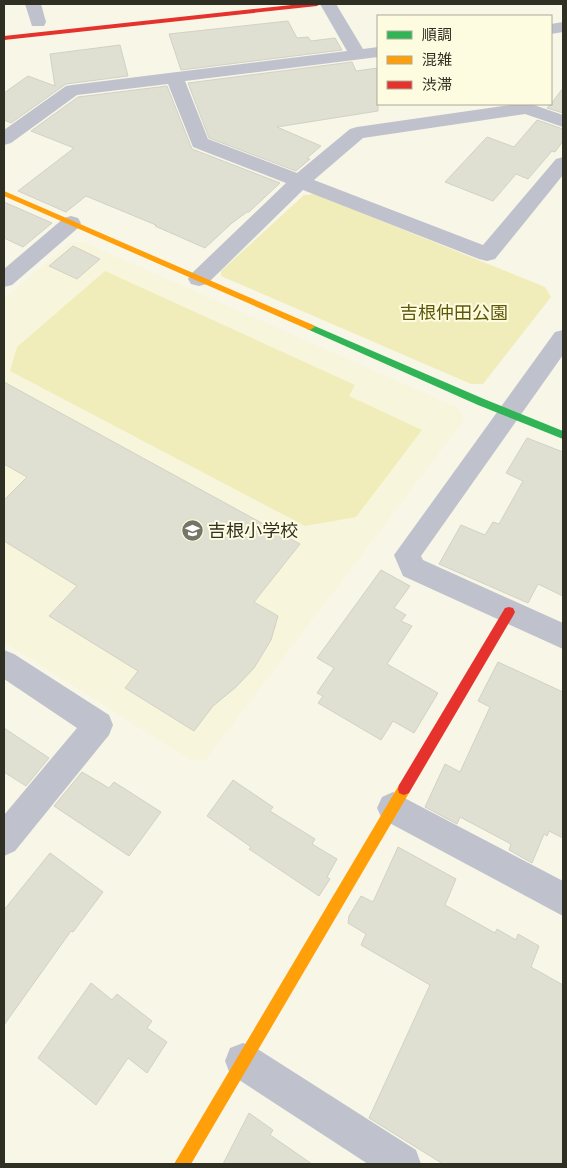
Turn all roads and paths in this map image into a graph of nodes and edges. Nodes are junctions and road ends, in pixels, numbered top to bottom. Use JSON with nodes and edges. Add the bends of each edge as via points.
{"nodes":[{"id":1,"x":33,"y":4,"type":"edge"},
{"id":2,"x":317,"y":4,"type":"edge"},
{"id":3,"x":328,"y":4,"type":"edge"},
{"id":4,"x":39,"y":22,"type":"dead end"},
{"id":5,"x":4,"y":38,"type":"edge"},
{"id":6,"x":377,"y":52,"type":"edge"},
{"id":7,"x":358,"y":55,"type":"junction"},
{"id":8,"x":174,"y":77,"type":"junction"},
{"id":9,"x":563,"y":121,"type":"edge"},
{"id":10,"x":4,"y":139,"type":"edge"},
{"id":11,"x":563,"y":163,"type":"edge"},
{"id":12,"x":299,"y":182,"type":"junction"},
{"id":13,"x":4,"y":193,"type":"edge"},
{"id":14,"x":71,"y":223,"type":"junction"},
{"id":15,"x":199,"y":279,"type":"junction"},
{"id":16,"x":4,"y":280,"type":"edge"},
{"id":17,"x":563,"y":338,"type":"edge"},
{"id":18,"x":508,"y":414,"type":"junction"},
{"id":19,"x":563,"y":435,"type":"edge"},
{"id":20,"x":509,"y":612,"type":"junction"},
{"id":21,"x":563,"y":636,"type":"edge"},
{"id":22,"x":4,"y":663,"type":"edge"},
{"id":23,"x":393,"y":808,"type":"junction"},
{"id":24,"x":4,"y":840,"type":"edge"},
{"id":25,"x":563,"y":899,"type":"edge"},
{"id":26,"x":243,"y":1061,"type":"junction"},
{"id":27,"x":182,"y":1164,"type":"edge"},
{"id":28,"x":402,"y":1164,"type":"edge"}],
"edges":[{"from":1,"to":4,"type":"street"},
{"from":2,"to":5,"type":"street"},
{"from":3,"to":7,"type":"street"},
{"from":6,"to":7,"type":"street"},
{"from":7,"to":8,"type":"street"},
{"from":8,"to":10,"type":"street","via":[[72,90]]},
{"from":8,"to":12,"type":"street","via":[[200,143]]},
{"from":9,"to":12,"type":"street","via":[[526,108],[357,133]]},
{"from":11,"to":12,"type":"street","via":[[487,254]]},
{"from":12,"to":15,"type":"street"},
{"from":13,"to":14,"type":"street"},
{"from":14,"to":15,"type":"street"},
{"from":14,"to":16,"type":"street"},
{"from":15,"to":18,"type":"street"},
{"from":17,"to":18,"type":"street"},
{"from":18,"to":19,"type":"street"},
{"from":18,"to":20,"type":"street","via":[[407,556],[413,568]]},
{"from":20,"to":21,"type":"street"},
{"from":20,"to":23,"type":"street"},
{"from":22,"to":24,"type":"street","via":[[98,725]]},
{"from":23,"to":25,"type":"street"},
{"from":23,"to":26,"type":"street"},
{"from":26,"to":27,"type":"street"},
{"from":26,"to":28,"type":"street"}]}
